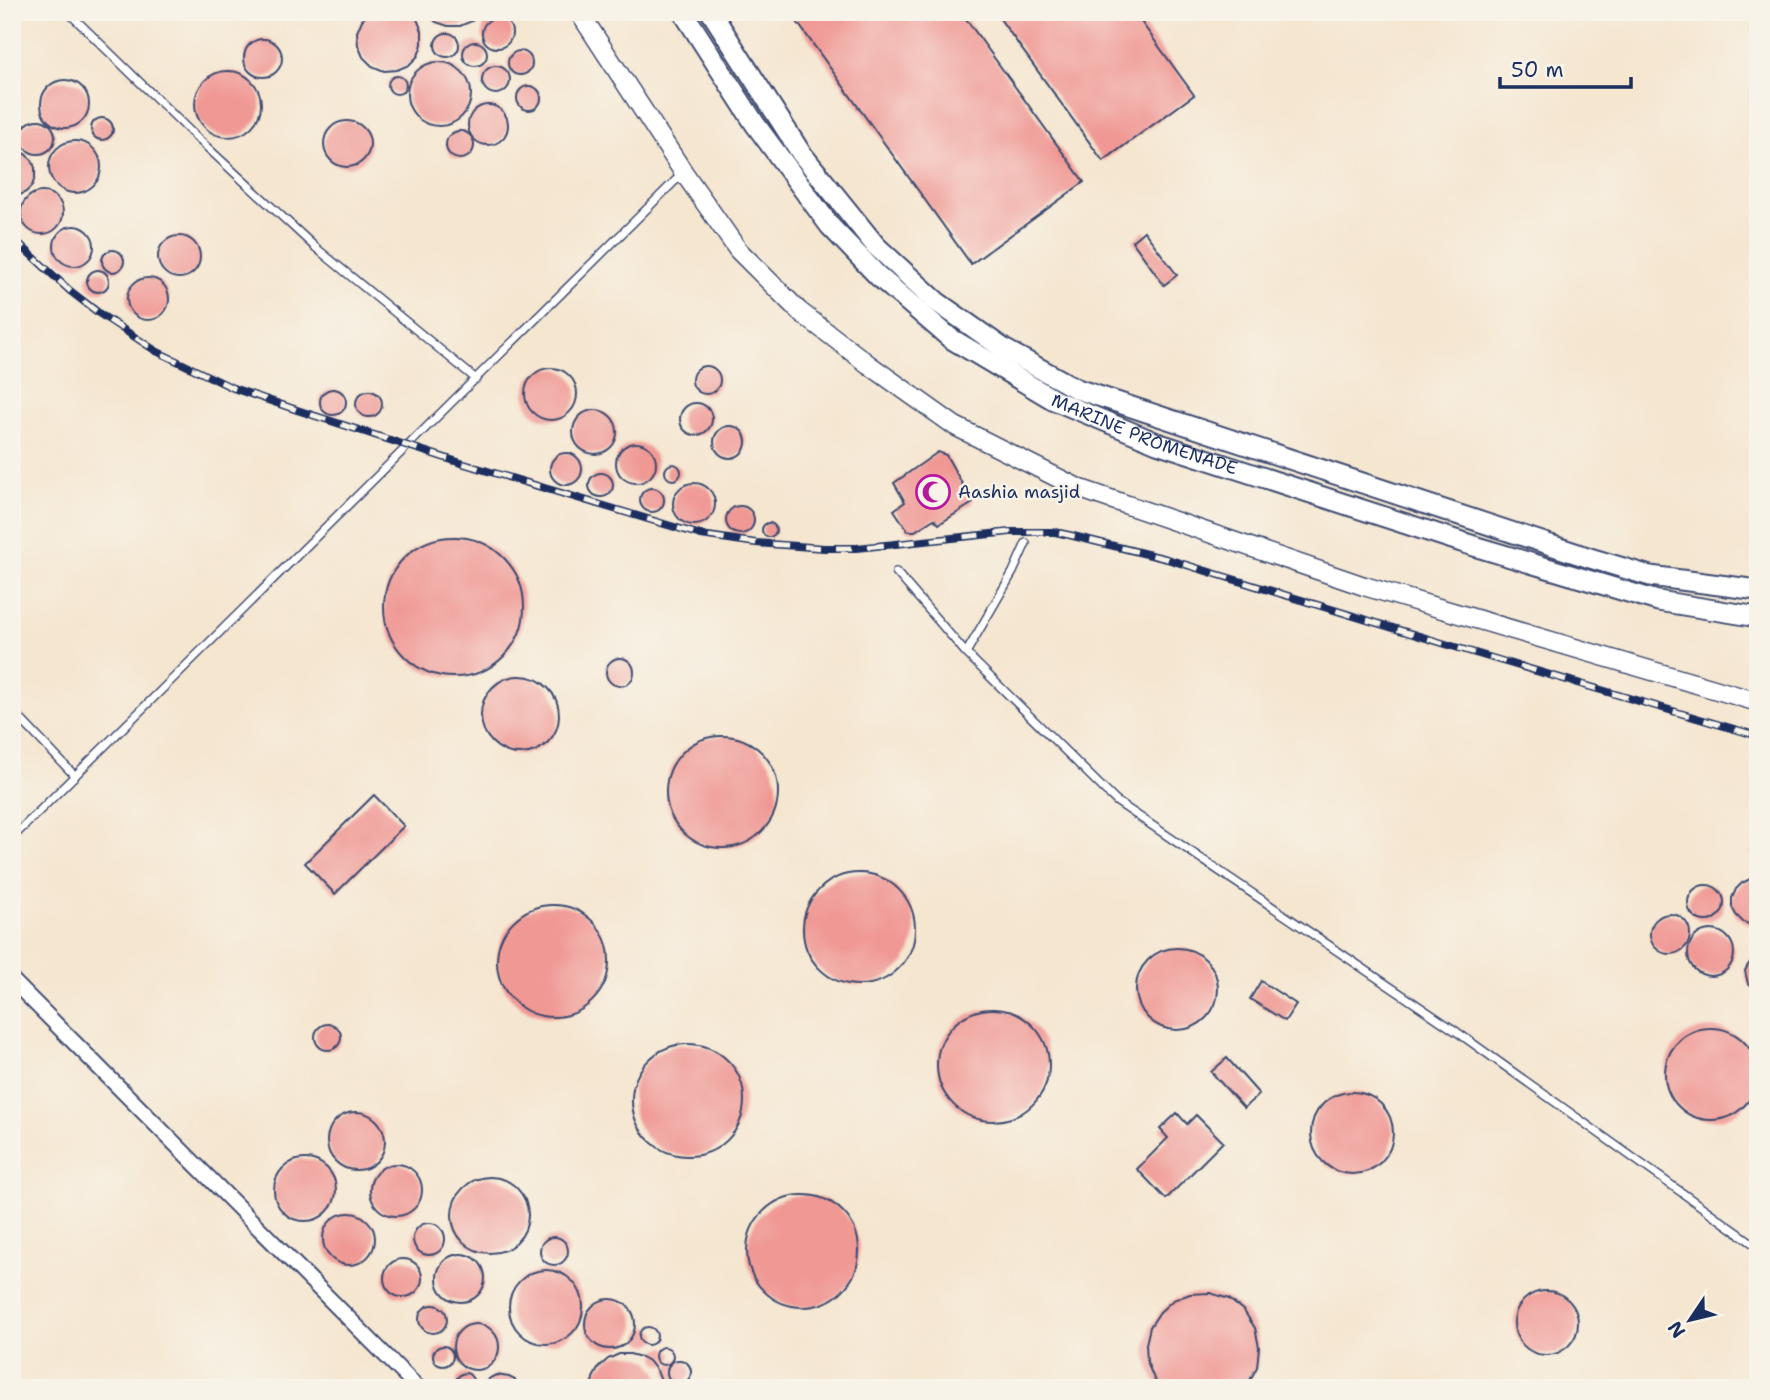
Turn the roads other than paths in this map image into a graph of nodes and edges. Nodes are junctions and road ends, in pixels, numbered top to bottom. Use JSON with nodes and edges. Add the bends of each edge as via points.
{"nodes":[{"id":1,"x":68,"y":12,"type":"edge"},
{"id":2,"x":579,"y":12,"type":"edge"},
{"id":3,"x":683,"y":12,"type":"edge"},
{"id":4,"x":711,"y":12,"type":"edge"},
{"id":5,"x":684,"y":173,"type":"junction"},
{"id":6,"x":476,"y":379,"type":"junction"},
{"id":7,"x":1026,"y":543,"type":"dead end"},
{"id":8,"x":896,"y":572,"type":"dead end"},
{"id":9,"x":1758,"y":590,"type":"edge"},
{"id":10,"x":1758,"y":617,"type":"edge"},
{"id":11,"x":966,"y":653,"type":"junction"},
{"id":12,"x":1758,"y":702,"type":"edge"},
{"id":13,"x":12,"y":710,"type":"edge"},
{"id":14,"x":75,"y":776,"type":"junction"},
{"id":15,"x":12,"y":838,"type":"edge"},
{"id":16,"x":12,"y":980,"type":"edge"},
{"id":17,"x":1758,"y":1247,"type":"edge"},
{"id":18,"x":418,"y":1388,"type":"edge"}],
"edges":[{"from":1,"to":6,"type":"lane","via":[[315,247]]},
{"from":2,"to":5,"type":"street"},
{"from":3,"to":10,"type":"main road","name":"MARINE PROMENADE","via":[[755,124],[830,226],[878,276],[950,338],[1054,400],[1157,443],[1477,547],[1658,601]]},
{"from":4,"to":9,"type":"main road","name":"MARINE PROMENADE","via":[[801,153],[876,246],[937,302],[1004,349],[1077,389],[1590,558],[1650,576]]},
{"from":5,"to":6,"type":"lane"},
{"from":5,"to":12,"type":"street","via":[[738,250],[799,311],[956,426],[1078,488],[1364,586]]},
{"from":6,"to":14,"type":"lane"},
{"from":7,"to":11,"type":"lane"},
{"from":8,"to":11,"type":"lane"},
{"from":11,"to":17,"type":"lane","via":[[1116,801],[1457,1032]]},
{"from":13,"to":14,"type":"lane"},
{"from":14,"to":15,"type":"lane"},
{"from":16,"to":18,"type":"street"}]}
